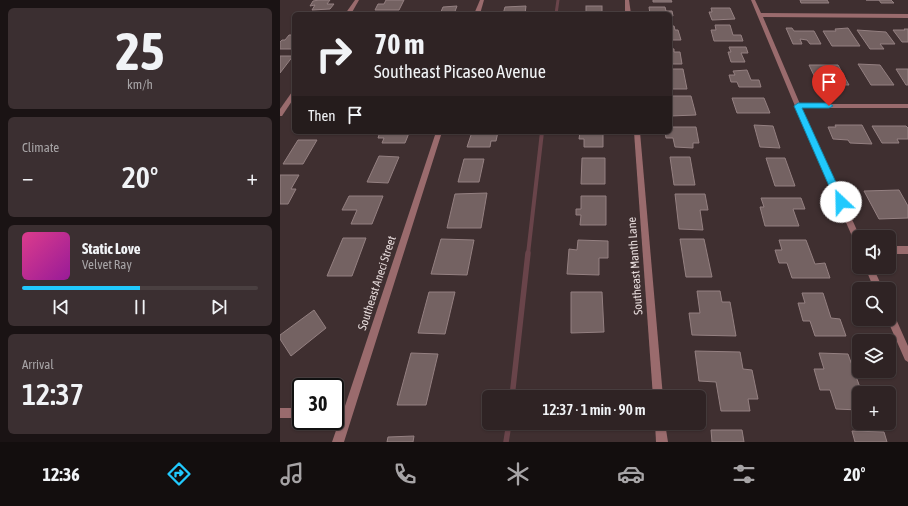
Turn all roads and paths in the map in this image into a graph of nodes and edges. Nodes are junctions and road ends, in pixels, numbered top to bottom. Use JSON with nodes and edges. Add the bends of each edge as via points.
{"nodes":[{"id":1,"x":357,"y":0,"type":"edge"},
{"id":2,"x":482,"y":0,"type":"edge"},
{"id":3,"x":627,"y":0,"type":"edge"},
{"id":4,"x":753,"y":0,"type":"edge"},
{"id":5,"x":349,"y":12,"type":"edge"},
{"id":6,"x":478,"y":12,"type":"edge"},
{"id":7,"x":628,"y":12,"type":"edge"},
{"id":8,"x":760,"y":15,"type":"junction"},
{"id":9,"x":908,"y":16,"type":"edge"},
{"id":10,"x":292,"y":96,"type":"edge"},
{"id":11,"x":798,"y":106,"type":"junction"},
{"id":12,"x":908,"y":106,"type":"edge"},
{"id":13,"x":280,"y":114,"type":"edge"},
{"id":14,"x":438,"y":134,"type":"edge"},
{"id":15,"x":637,"y":134,"type":"edge"},
{"id":16,"x":853,"y":230,"type":"edge"},
{"id":17,"x":896,"y":250,"type":"edge"},
{"id":18,"x":908,"y":250,"type":"edge"},
{"id":19,"x":895,"y":326,"type":"edge"},
{"id":20,"x":908,"y":357,"type":"edge"},
{"id":21,"x":657,"y":390,"type":"edge"},
{"id":22,"x":280,"y":412,"type":"edge"},
{"id":23,"x":292,"y":413,"type":"edge"},
{"id":24,"x":346,"y":414,"type":"joint"},
{"id":25,"x":661,"y":430,"type":"edge"},
{"id":26,"x":338,"y":442,"type":"edge"},
{"id":27,"x":662,"y":442,"type":"edge"}],
"edges":[{"from":1,"to":5,"type":"street"},
{"from":2,"to":6,"type":"street"},
{"from":3,"to":7,"type":"street"},
{"from":4,"to":8,"type":"street"},
{"from":8,"to":9,"type":"street"},
{"from":8,"to":11,"type":"street"},
{"from":10,"to":13,"type":"street"},
{"from":11,"to":12,"type":"street"},
{"from":11,"to":16,"type":"street"},
{"from":14,"to":24,"type":"street","name":"Southeast Aneci Street"},
{"from":15,"to":21,"type":"street","name":"Southeast Manth Lane"},
{"from":17,"to":18,"type":"street"},
{"from":19,"to":20,"type":"street"},
{"from":22,"to":23,"type":"street"},
{"from":24,"to":26,"type":"street","name":"Southeast Aneci Street"},
{"from":25,"to":27,"type":"street"}]}
